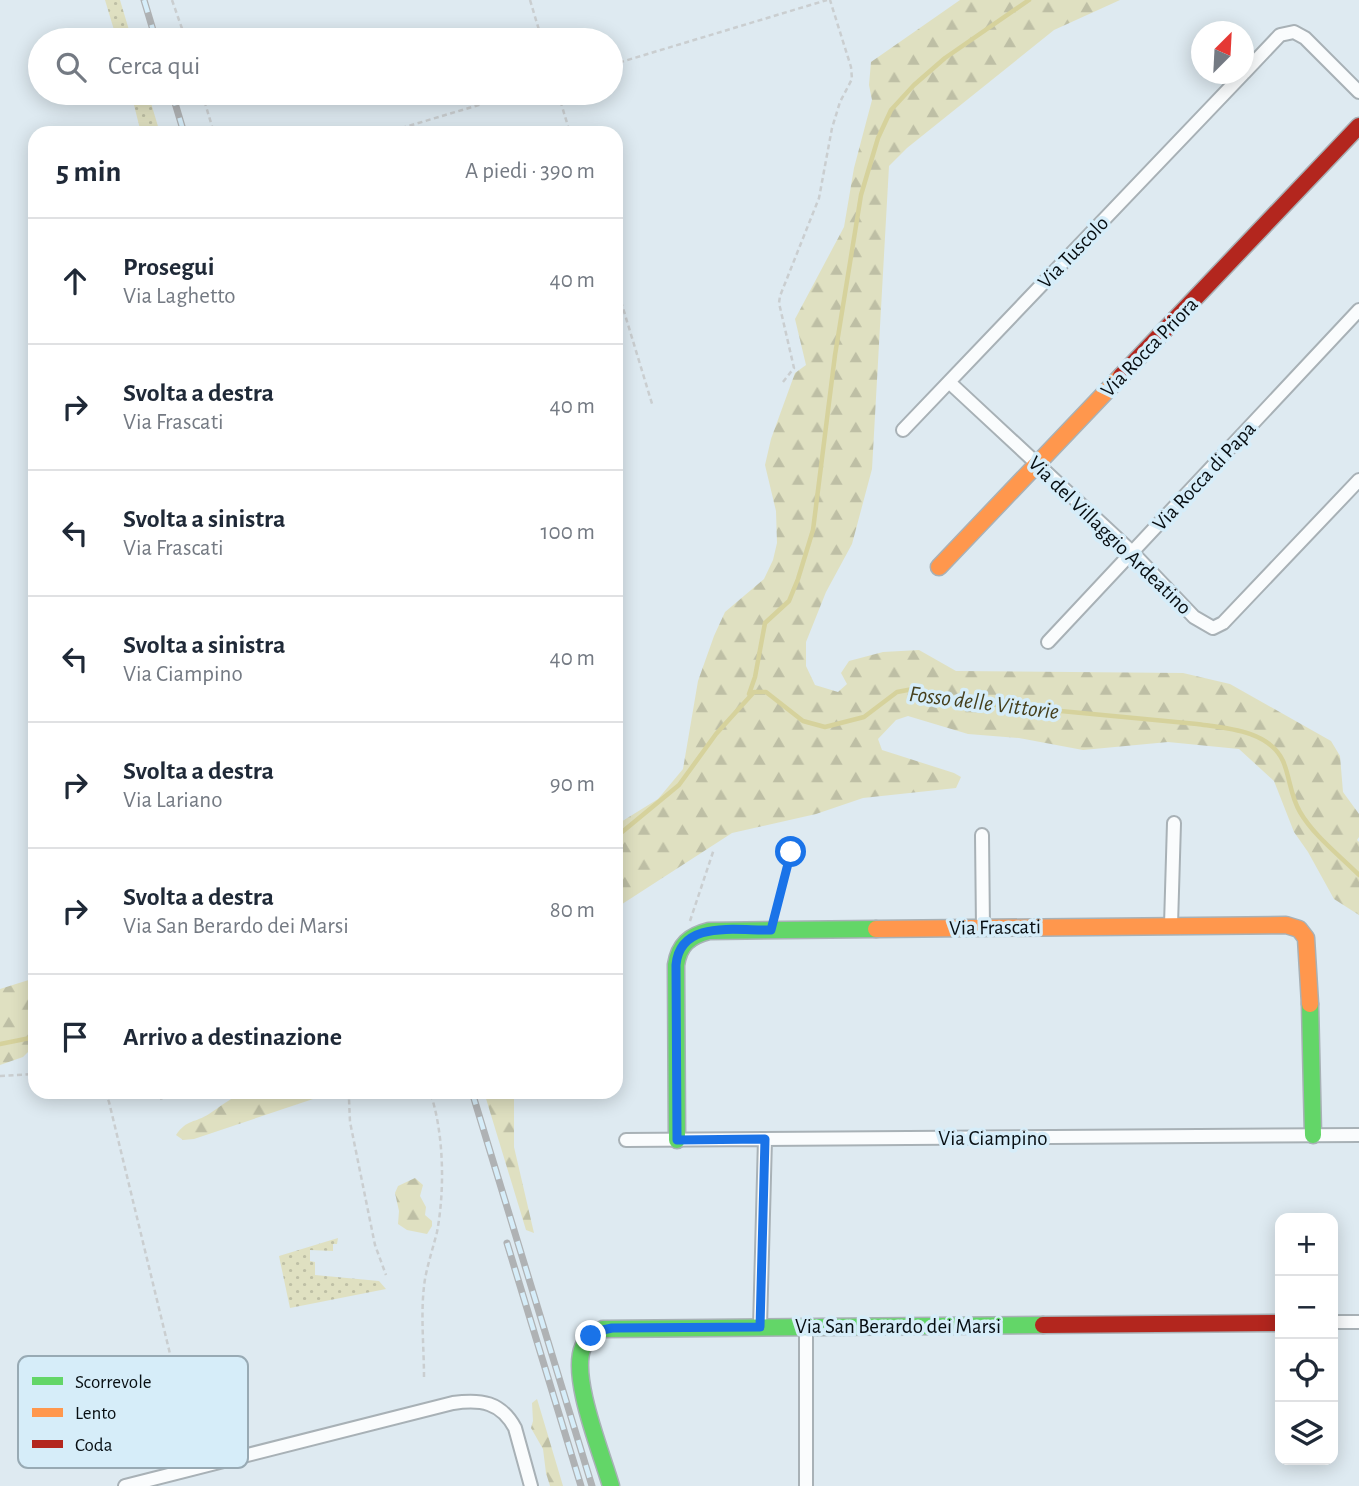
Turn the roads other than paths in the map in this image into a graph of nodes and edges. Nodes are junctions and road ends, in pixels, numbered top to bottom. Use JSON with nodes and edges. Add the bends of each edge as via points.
{"nodes":[{"id":1,"x":1254,"y":62,"type":"edge"},
{"id":2,"x":1232,"y":84,"type":"edge"},
{"id":3,"x":1359,"y":92,"type":"edge"},
{"id":4,"x":1359,"y":126,"type":"edge"},
{"id":5,"x":1359,"y":310,"type":"edge"},
{"id":6,"x":948,"y":382,"type":"junction"},
{"id":7,"x":903,"y":430,"type":"dead end"},
{"id":8,"x":1037,"y":464,"type":"junction"},
{"id":9,"x":1359,"y":480,"type":"edge"},
{"id":10,"x":1132,"y":552,"type":"junction"},
{"id":11,"x":939,"y":567,"type":"dead end"},
{"id":12,"x":1048,"y":642,"type":"dead end"},
{"id":13,"x":1174,"y":823,"type":"dead end"},
{"id":14,"x":982,"y":835,"type":"dead end"},
{"id":15,"x":1171,"y":925,"type":"junction"},
{"id":16,"x":983,"y":928,"type":"junction"},
{"id":17,"x":1313,"y":1135,"type":"junction"},
{"id":18,"x":1359,"y":1135,"type":"edge"},
{"id":19,"x":765,"y":1139,"type":"junction"},
{"id":20,"x":626,"y":1140,"type":"dead end"},
{"id":21,"x":677,"y":1140,"type":"junction"},
{"id":22,"x":1338,"y":1322,"type":"edge"},
{"id":23,"x":1359,"y":1322,"type":"edge"},
{"id":24,"x":1275,"y":1323,"type":"edge"},
{"id":25,"x":806,"y":1326,"type":"junction"},
{"id":26,"x":760,"y":1327,"type":"junction"},
{"id":27,"x":248,"y":1454,"type":"edge"},
{"id":28,"x":194,"y":1468,"type":"edge"},
{"id":29,"x":125,"y":1486,"type":"edge"},
{"id":30,"x":531,"y":1486,"type":"edge"},
{"id":31,"x":611,"y":1486,"type":"edge"},
{"id":32,"x":806,"y":1486,"type":"edge"}],
"edges":[{"from":1,"to":3,"type":"street","name":"Via Tuscolo","via":[[1280,35],[1294,32],[1306,38]]},
{"from":2,"to":6,"type":"street","name":"Via Tuscolo"},
{"from":4,"to":8,"type":"street","name":"Via Rocca Priora"},
{"from":5,"to":10,"type":"street","name":"Via Rocca di Papa"},
{"from":6,"to":7,"type":"street","name":"Via Tuscolo"},
{"from":6,"to":8,"type":"street","name":"Via del Villaggio Ardeatino"},
{"from":8,"to":10,"type":"street","name":"Via del Villaggio Ardeatino"},
{"from":8,"to":11,"type":"street","name":"Via Rocca Priora"},
{"from":9,"to":10,"type":"street","name":"Via del Villaggio Ardeatino","via":[[1218,627],[1206,626],[1194,617]]},
{"from":10,"to":12,"type":"street","name":"Via Rocca di Papa"},
{"from":13,"to":15,"type":"street"},
{"from":14,"to":16,"type":"street"},
{"from":15,"to":16,"type":"street","name":"Via Frascati"},
{"from":15,"to":17,"type":"street","name":"Via Frascati","via":[[1286,925],[1305,934]]},
{"from":16,"to":21,"type":"street","name":"Via Frascati","via":[[709,931],[692,935],[684,941],[676,965]]},
{"from":17,"to":18,"type":"street","name":"Via Ciampino"},
{"from":17,"to":19,"type":"street","name":"Via Ciampino"},
{"from":19,"to":21,"type":"street","name":"Via Ciampino"},
{"from":19,"to":26,"type":"street"},
{"from":20,"to":21,"type":"street","name":"Via Ciampino"},
{"from":22,"to":23,"type":"street"},
{"from":24,"to":25,"type":"street","name":"Via San Berardo dei Marsi"},
{"from":25,"to":26,"type":"street","name":"Via San Berardo dei Marsi"},
{"from":25,"to":32,"type":"street"},
{"from":26,"to":31,"type":"street","name":"Via San Berardo dei Marsi","via":[[612,1328],[591,1336],[581,1356],[581,1382]]},
{"from":27,"to":30,"type":"street","via":[[475,1400],[494,1405],[510,1420]]},
{"from":28,"to":29,"type":"street"}]}
